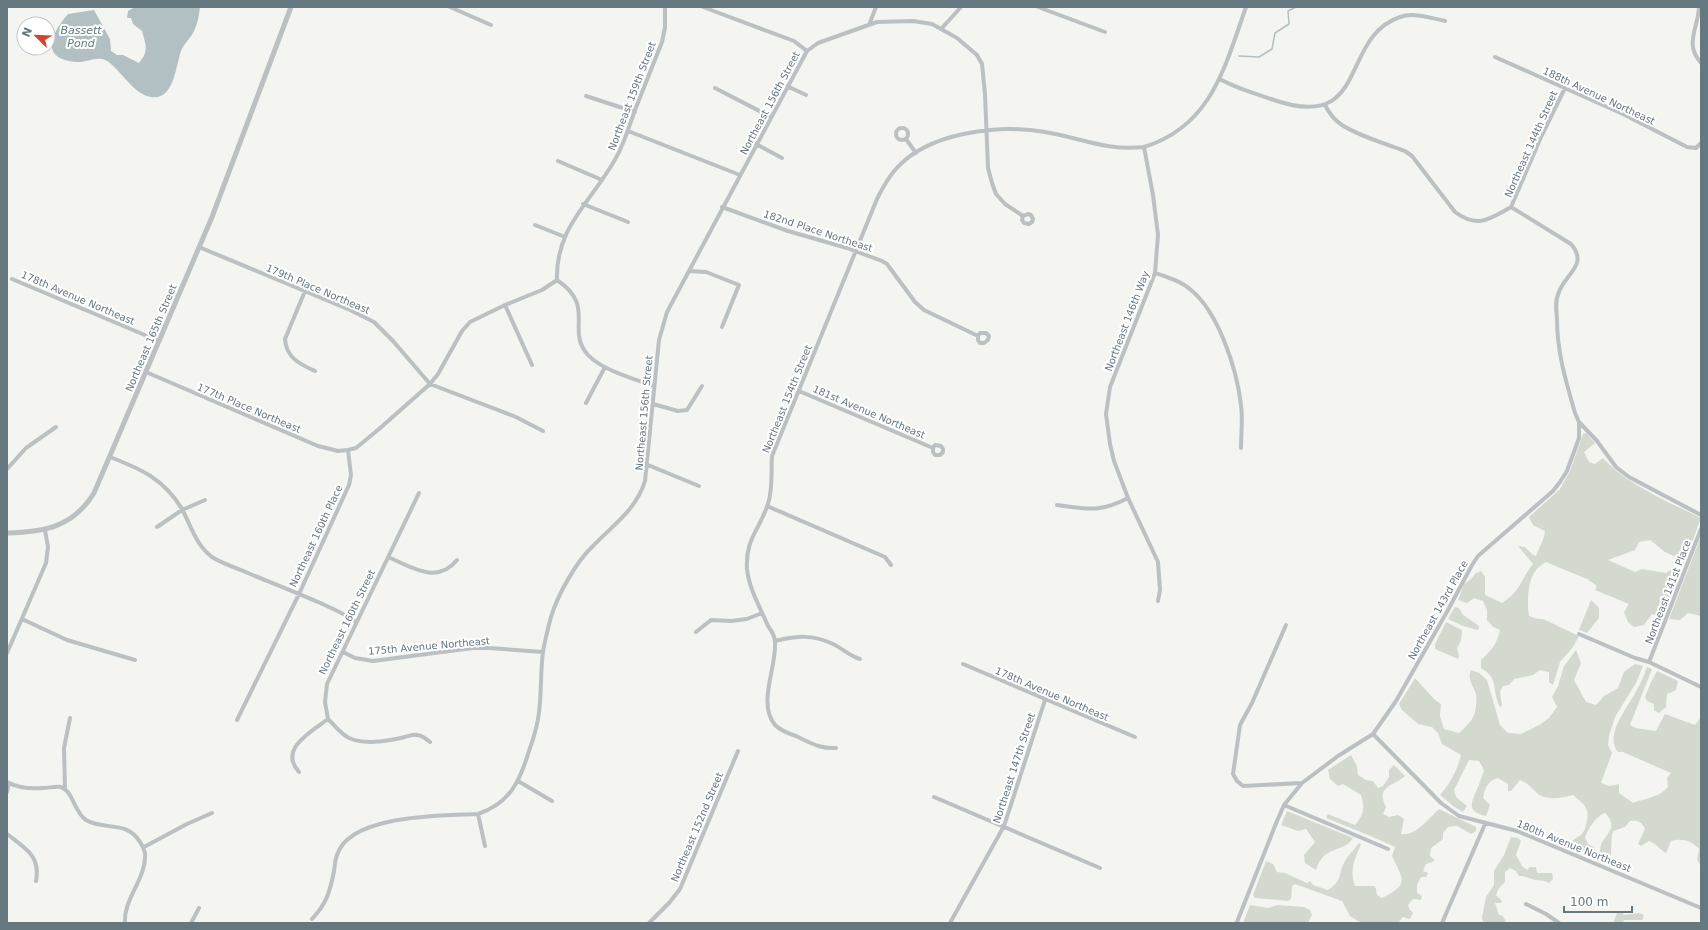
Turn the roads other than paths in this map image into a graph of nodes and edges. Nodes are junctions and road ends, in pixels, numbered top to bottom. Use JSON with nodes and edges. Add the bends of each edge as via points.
{"nodes":[{"id":1,"x":290,"y":7,"type":"edge"},
{"id":2,"x":450,"y":7,"type":"edge"},
{"id":3,"x":665,"y":7,"type":"edge"},
{"id":4,"x":703,"y":7,"type":"edge"},
{"id":5,"x":876,"y":7,"type":"edge"},
{"id":6,"x":961,"y":7,"type":"edge"},
{"id":7,"x":1038,"y":7,"type":"edge"},
{"id":8,"x":1246,"y":7,"type":"edge"},
{"id":9,"x":1699,"y":7,"type":"edge"},
{"id":10,"x":1445,"y":21,"type":"dead end"},
{"id":11,"x":491,"y":25,"type":"dead end"},
{"id":12,"x":869,"y":25,"type":"junction"},
{"id":13,"x":942,"y":28,"type":"junction"},
{"id":14,"x":1105,"y":32,"type":"dead end"},
{"id":15,"x":806,"y":51,"type":"junction"},
{"id":16,"x":1496,"y":57,"type":"dead end"},
{"id":17,"x":1701,"y":63,"type":"edge"},
{"id":18,"x":1220,"y":79,"type":"junction"},
{"id":19,"x":787,"y":86,"type":"junction"},
{"id":20,"x":715,"y":88,"type":"dead end"},
{"id":21,"x":1565,"y":88,"type":"junction"},
{"id":22,"x":806,"y":94,"type":"dead end"},
{"id":23,"x":586,"y":96,"type":"dead end"},
{"id":24,"x":1325,"y":105,"type":"junction"},
{"id":25,"x":635,"y":112,"type":"junction"},
{"id":26,"x":771,"y":117,"type":"junction"},
{"id":27,"x":986,"y":130,"type":"junction"},
{"id":28,"x":628,"y":131,"type":"junction"},
{"id":29,"x":906,"y":139,"type":"dead end"},
{"id":30,"x":1701,"y":143,"type":"edge"},
{"id":31,"x":756,"y":144,"type":"junction"},
{"id":32,"x":1144,"y":147,"type":"junction"},
{"id":33,"x":916,"y":153,"type":"junction"},
{"id":34,"x":782,"y":158,"type":"dead end"},
{"id":35,"x":558,"y":161,"type":"dead end"},
{"id":36,"x":740,"y":175,"type":"junction"},
{"id":37,"x":602,"y":180,"type":"junction"},
{"id":38,"x":583,"y":204,"type":"junction"},
{"id":39,"x":722,"y":207,"type":"junction"},
{"id":40,"x":1511,"y":207,"type":"junction"},
{"id":41,"x":1023,"y":216,"type":"dead end"},
{"id":42,"x":628,"y":222,"type":"dead end"},
{"id":43,"x":535,"y":225,"type":"dead end"},
{"id":44,"x":565,"y":237,"type":"junction"},
{"id":45,"x":199,"y":247,"type":"junction"},
{"id":46,"x":856,"y":251,"type":"junction"},
{"id":47,"x":689,"y":272,"type":"junction"},
{"id":48,"x":1155,"y":273,"type":"junction"},
{"id":49,"x":12,"y":278,"type":"dead end"},
{"id":50,"x":557,"y":280,"type":"junction"},
{"id":51,"x":305,"y":292,"type":"junction"},
{"id":52,"x":505,"y":305,"type":"junction"},
{"id":53,"x":722,"y":327,"type":"dead end"},
{"id":54,"x":978,"y":336,"type":"dead end"},
{"id":55,"x":159,"y":341,"type":"junction"},
{"id":56,"x":532,"y":365,"type":"dead end"},
{"id":57,"x":605,"y":367,"type":"junction"},
{"id":58,"x":315,"y":371,"type":"dead end"},
{"id":59,"x":146,"y":372,"type":"junction"},
{"id":60,"x":430,"y":384,"type":"junction"},
{"id":61,"x":654,"y":386,"type":"junction"},
{"id":62,"x":702,"y":386,"type":"dead end"},
{"id":63,"x":799,"y":391,"type":"junction"},
{"id":64,"x":586,"y":403,"type":"dead end"},
{"id":65,"x":653,"y":404,"type":"junction"},
{"id":66,"x":1579,"y":422,"type":"junction"},
{"id":67,"x":56,"y":427,"type":"dead end"},
{"id":68,"x":543,"y":431,"type":"dead end"},
{"id":69,"x":933,"y":448,"type":"dead end"},
{"id":70,"x":1241,"y":448,"type":"dead end"},
{"id":71,"x":348,"y":450,"type":"junction"},
{"id":72,"x":110,"y":457,"type":"junction"},
{"id":73,"x":648,"y":465,"type":"junction"},
{"id":74,"x":7,"y":469,"type":"edge"},
{"id":75,"x":699,"y":486,"type":"dead end"},
{"id":76,"x":419,"y":493,"type":"dead end"},
{"id":77,"x":1128,"y":498,"type":"junction"},
{"id":78,"x":205,"y":500,"type":"dead end"},
{"id":79,"x":1057,"y":505,"type":"dead end"},
{"id":80,"x":767,"y":506,"type":"junction"},
{"id":81,"x":182,"y":510,"type":"junction"},
{"id":82,"x":1701,"y":515,"type":"edge"},
{"id":83,"x":157,"y":527,"type":"dead end"},
{"id":84,"x":1701,"y":529,"type":"edge"},
{"id":85,"x":45,"y":530,"type":"junction"},
{"id":86,"x":7,"y":533,"type":"edge"},
{"id":87,"x":388,"y":557,"type":"junction"},
{"id":88,"x":457,"y":560,"type":"dead end"},
{"id":89,"x":891,"y":565,"type":"dead end"},
{"id":90,"x":299,"y":594,"type":"junction"},
{"id":91,"x":1158,"y":601,"type":"dead end"},
{"id":92,"x":762,"y":613,"type":"junction"},
{"id":93,"x":22,"y":619,"type":"junction"},
{"id":94,"x":356,"y":622,"type":"junction"},
{"id":95,"x":1286,"y":625,"type":"dead end"},
{"id":96,"x":696,"y":632,"type":"dead end"},
{"id":97,"x":1579,"y":634,"type":"dead end"},
{"id":98,"x":776,"y":641,"type":"junction"},
{"id":99,"x":342,"y":652,"type":"junction"},
{"id":100,"x":543,"y":652,"type":"junction"},
{"id":101,"x":7,"y":653,"type":"edge"},
{"id":102,"x":860,"y":659,"type":"dead end"},
{"id":103,"x":135,"y":660,"type":"dead end"},
{"id":104,"x":1649,"y":662,"type":"junction"},
{"id":105,"x":963,"y":664,"type":"dead end"},
{"id":106,"x":1701,"y":687,"type":"edge"},
{"id":107,"x":1045,"y":700,"type":"junction"},
{"id":108,"x":70,"y":718,"type":"dead end"},
{"id":109,"x":328,"y":719,"type":"junction"},
{"id":110,"x":238,"y":720,"type":"dead end"},
{"id":111,"x":1373,"y":734,"type":"junction"},
{"id":112,"x":1134,"y":737,"type":"dead end"},
{"id":113,"x":430,"y":742,"type":"dead end"},
{"id":114,"x":836,"y":748,"type":"dead end"},
{"id":115,"x":738,"y":751,"type":"dead end"},
{"id":116,"x":299,"y":772,"type":"dead end"},
{"id":117,"x":518,"y":782,"type":"junction"},
{"id":118,"x":8,"y":783,"type":"edge"},
{"id":119,"x":1302,"y":784,"type":"junction"},
{"id":120,"x":65,"y":789,"type":"junction"},
{"id":121,"x":7,"y":792,"type":"edge"},
{"id":122,"x":934,"y":797,"type":"dead end"},
{"id":123,"x":552,"y":801,"type":"dead end"},
{"id":124,"x":1284,"y":806,"type":"junction"},
{"id":125,"x":212,"y":813,"type":"dead end"},
{"id":126,"x":478,"y":814,"type":"junction"},
{"id":127,"x":1485,"y":824,"type":"junction"},
{"id":128,"x":1004,"y":826,"type":"junction"},
{"id":129,"x":7,"y":834,"type":"edge"},
{"id":130,"x":485,"y":846,"type":"dead end"},
{"id":131,"x":144,"y":847,"type":"junction"},
{"id":132,"x":1388,"y":849,"type":"dead end"},
{"id":133,"x":1100,"y":868,"type":"dead end"},
{"id":134,"x":36,"y":881,"type":"dead end"},
{"id":135,"x":1526,"y":904,"type":"dead end"},
{"id":136,"x":199,"y":908,"type":"dead end"},
{"id":137,"x":1701,"y":908,"type":"edge"},
{"id":138,"x":312,"y":919,"type":"dead end"},
{"id":139,"x":1237,"y":922,"type":"edge"},
{"id":140,"x":125,"y":923,"type":"edge"},
{"id":141,"x":192,"y":923,"type":"edge"},
{"id":142,"x":649,"y":923,"type":"edge"},
{"id":143,"x":950,"y":923,"type":"edge"},
{"id":144,"x":1442,"y":923,"type":"edge"},
{"id":145,"x":1559,"y":923,"type":"edge"}],
"edges":[{"from":1,"to":45,"type":"street","name":"Northeast 165th Street"},
{"from":2,"to":11,"type":"street"},
{"from":3,"to":25,"type":"street","name":"Northeast 159th Street","via":[[662,42]]},
{"from":4,"to":15,"type":"street","via":[[794,42]]},
{"from":5,"to":12,"type":"street"},
{"from":6,"to":13,"type":"street"},
{"from":7,"to":14,"type":"street"},
{"from":8,"to":18,"type":"street"},
{"from":9,"to":17,"type":"street","via":[[1692,39],[1693,50]]},
{"from":10,"to":24,"type":"street","via":[[1413,16],[1400,17],[1387,24],[1371,39],[1348,84],[1336,98]]},
{"from":12,"to":13,"type":"street","name":"Northeast 156th Street","via":[[877,22],[913,21]]},
{"from":12,"to":15,"type":"street","name":"Northeast 156th Street"},
{"from":13,"to":27,"type":"street","name":"Northeast 156th Street","via":[[971,49],[982,64]]},
{"from":15,"to":19,"type":"street","name":"Northeast 156th Street"},
{"from":16,"to":21,"type":"street","name":"188th Avenue Northeast"},
{"from":18,"to":24,"type":"street","via":[[1286,105],[1309,108]]},
{"from":18,"to":32,"type":"street","via":[[1211,97],[1197,114],[1167,137]]},
{"from":19,"to":22,"type":"street"},
{"from":19,"to":26,"type":"street","name":"Northeast 156th Street"},
{"from":20,"to":26,"type":"street"},
{"from":21,"to":30,"type":"street","name":"188th Avenue Northeast","via":[[1623,114],[1679,144],[1692,149]]},
{"from":21,"to":40,"type":"street","name":"Northeast 144th Street"},
{"from":23,"to":25,"type":"street"},
{"from":24,"to":40,"type":"street","via":[[1339,123],[1349,129],[1412,156],[1455,212],[1463,218],[1478,222]]},
{"from":25,"to":28,"type":"street","name":"Northeast 159th Street"},
{"from":26,"to":31,"type":"street","name":"Northeast 156th Street"},
{"from":27,"to":32,"type":"street","name":"Northeast 154th Street","via":[[1026,130],[1111,147]]},
{"from":27,"to":33,"type":"street","name":"Northeast 154th Street","via":[[956,136]]},
{"from":27,"to":41,"type":"street","name":"Northeast 156th Street","via":[[988,168],[996,194],[1005,204]]},
{"from":28,"to":36,"type":"street"},
{"from":28,"to":37,"type":"street","name":"Northeast 159th Street","via":[[614,163]]},
{"from":29,"to":33,"type":"street"},
{"from":31,"to":34,"type":"street"},
{"from":31,"to":36,"type":"street","name":"Northeast 156th Street"},
{"from":32,"to":48,"type":"street","name":"Northeast 146th Way","via":[[1158,235]]},
{"from":33,"to":46,"type":"street","name":"Northeast 154th Street","via":[[895,170],[886,182]]},
{"from":35,"to":37,"type":"street"},
{"from":36,"to":39,"type":"street","name":"Northeast 156th Street"},
{"from":37,"to":38,"type":"street","name":"Northeast 159th Street"},
{"from":38,"to":42,"type":"street"},
{"from":38,"to":44,"type":"street","name":"Northeast 159th Street"},
{"from":39,"to":46,"type":"street","name":"182nd Place Northeast","via":[[788,231]]},
{"from":39,"to":47,"type":"street","name":"Northeast 156th Street"},
{"from":40,"to":66,"type":"street","name":"Northeast 143rd Place","via":[[1576,249],[1577,263],[1558,293],[1556,304],[1557,339]]},
{"from":43,"to":44,"type":"street"},
{"from":44,"to":50,"type":"street","name":"Northeast 159th Street","via":[[557,266]]},
{"from":45,"to":51,"type":"street","name":"179th Place Northeast"},
{"from":45,"to":55,"type":"street","name":"Northeast 165th Street"},
{"from":46,"to":54,"type":"street","name":"182nd Place Northeast","via":[[887,264],[924,310]]},
{"from":46,"to":63,"type":"street","name":"Northeast 154th Street"},
{"from":47,"to":53,"type":"street","via":[[706,272],[739,285]]},
{"from":47,"to":61,"type":"street","name":"Northeast 156th Street","via":[[677,292],[662,328]]},
{"from":48,"to":70,"type":"street","via":[[1174,279],[1190,289],[1214,321],[1235,371],[1241,406]]},
{"from":48,"to":77,"type":"street","name":"Northeast 146th Way","via":[[1110,387],[1106,414],[1114,461]]},
{"from":49,"to":55,"type":"street","name":"178th Avenue Northeast"},
{"from":50,"to":52,"type":"street","via":[[542,290]]},
{"from":50,"to":57,"type":"street","via":[[575,296],[578,305],[580,343],[589,356]]},
{"from":51,"to":58,"type":"street","via":[[285,339],[285,346],[292,358]]},
{"from":51,"to":60,"type":"street","name":"179th Place Northeast","via":[[374,322]]},
{"from":52,"to":56,"type":"street"},
{"from":52,"to":60,"type":"street","via":[[470,322]]},
{"from":55,"to":59,"type":"street","name":"Northeast 165th Street"},
{"from":57,"to":61,"type":"street"},
{"from":57,"to":64,"type":"street"},
{"from":59,"to":71,"type":"street","name":"177th Place Northeast","via":[[318,446],[338,451]]},
{"from":59,"to":72,"type":"street","name":"Northeast 165th Street"},
{"from":60,"to":68,"type":"street","name":"179th Place Northeast","via":[[516,417]]},
{"from":60,"to":71,"type":"street","via":[[356,448]]},
{"from":61,"to":65,"type":"street","name":"Northeast 156th Street"},
{"from":62,"to":65,"type":"street","via":[[687,410],[678,411]]},
{"from":63,"to":69,"type":"street","name":"181st Avenue Northeast"},
{"from":63,"to":80,"type":"street","name":"Northeast 154th Street","via":[[772,456],[771,492]]},
{"from":65,"to":73,"type":"street","name":"Northeast 156th Street"},
{"from":66,"to":82,"type":"street","via":[[1616,467],[1629,477]]},
{"from":66,"to":111,"type":"street","name":"Northeast 143rd Place","via":[[1576,447],[1560,482],[1478,556],[1396,701]]},
{"from":67,"to":74,"type":"street","via":[[26,448]]},
{"from":71,"to":90,"type":"street","name":"Northeast 160th Place","via":[[351,476],[349,485]]},
{"from":72,"to":81,"type":"street","via":[[155,478],[172,494]]},
{"from":72,"to":85,"type":"street","name":"Northeast 165th Street","via":[[94,493],[82,510]]},
{"from":73,"to":75,"type":"street"},
{"from":73,"to":100,"type":"street","name":"Northeast 156th Street","via":[[642,492],[634,505],[592,547],[571,576],[552,615]]},
{"from":76,"to":87,"type":"street","name":"Northeast 160th Street"},
{"from":77,"to":79,"type":"street","via":[[1113,506],[1099,509]]},
{"from":77,"to":91,"type":"street","name":"Northeast 146th Way","via":[[1158,562]]},
{"from":78,"to":81,"type":"street"},
{"from":80,"to":89,"type":"street","via":[[885,557]]},
{"from":80,"to":92,"type":"street","name":"Northeast 154th Street","via":[[753,532],[747,560],[752,592]]},
{"from":81,"to":83,"type":"street"},
{"from":81,"to":90,"type":"street","via":[[201,546],[214,558]]},
{"from":84,"to":104,"type":"street","name":"Northeast 141st Place"},
{"from":85,"to":86,"type":"street"},
{"from":85,"to":93,"type":"street","via":[[48,547],[46,563]]},
{"from":87,"to":88,"type":"street","via":[[429,573],[450,568]]},
{"from":87,"to":94,"type":"street","name":"Northeast 160th Street"},
{"from":90,"to":94,"type":"street","via":[[347,615]]},
{"from":90,"to":110,"type":"street","name":"Northeast 160th Place"},
{"from":92,"to":96,"type":"street","via":[[746,619],[711,620]]},
{"from":92,"to":98,"type":"street","name":"Northeast 154th Street"},
{"from":93,"to":101,"type":"street"},
{"from":93,"to":103,"type":"street","via":[[66,640]]},
{"from":94,"to":99,"type":"street","name":"Northeast 160th Street"},
{"from":95,"to":119,"type":"street","via":[[1240,725],[1234,774],[1243,786]]},
{"from":97,"to":104,"type":"street"},
{"from":98,"to":102,"type":"street","via":[[812,636],[834,644]]},
{"from":98,"to":114,"type":"street","via":[[768,714],[776,726],[790,734],[825,749]]},
{"from":99,"to":100,"type":"street","name":"175th Avenue Northeast","via":[[355,658],[373,661],[473,648]]},
{"from":99,"to":109,"type":"street","name":"Northeast 160th Street","via":[[327,684],[325,702]]},
{"from":100,"to":117,"type":"street","name":"Northeast 156th Street","via":[[538,718],[527,760]]},
{"from":104,"to":106,"type":"street"},
{"from":105,"to":107,"type":"street","name":"178th Avenue Northeast"},
{"from":107,"to":112,"type":"street","name":"178th Avenue Northeast"},
{"from":107,"to":128,"type":"street","name":"Northeast 147th Street"},
{"from":108,"to":120,"type":"street","via":[[64,748]]},
{"from":109,"to":113,"type":"street","via":[[340,732],[357,741],[387,740],[416,734]]},
{"from":109,"to":116,"type":"street","via":[[297,744],[292,760]]},
{"from":111,"to":119,"type":"street","name":"Northeast 143rd Place","via":[[1338,756]]},
{"from":111,"to":127,"type":"street","name":"180th Avenue Northeast","via":[[1448,809],[1459,816]]},
{"from":115,"to":142,"type":"street","name":"Northeast 152nd Street","via":[[680,889]]},
{"from":117,"to":123,"type":"street"},
{"from":117,"to":126,"type":"street","name":"Northeast 156th Street","via":[[503,801],[491,810]]},
{"from":118,"to":120,"type":"street","via":[[25,788]]},
{"from":118,"to":121,"type":"street"},
{"from":119,"to":124,"type":"street","name":"Northeast 143rd Place"},
{"from":120,"to":131,"type":"street","via":[[79,814],[85,819],[131,831]]},
{"from":122,"to":128,"type":"street"},
{"from":124,"to":132,"type":"street"},
{"from":124,"to":139,"type":"street","name":"Northeast 143rd Place"},
{"from":125,"to":131,"type":"street"},
{"from":126,"to":130,"type":"street"},
{"from":126,"to":138,"type":"street","name":"Northeast 156th Street","via":[[395,820],[348,838],[341,846],[334,863],[334,875],[323,907]]},
{"from":127,"to":137,"type":"street","name":"180th Avenue Northeast","via":[[1517,831]]},
{"from":127,"to":144,"type":"street"},
{"from":128,"to":133,"type":"street"},
{"from":128,"to":143,"type":"street","name":"Northeast 147th Street"},
{"from":129,"to":134,"type":"street","via":[[24,847],[37,863]]},
{"from":131,"to":140,"type":"street","via":[[145,860],[126,910]]},
{"from":135,"to":145,"type":"street"},
{"from":136,"to":141,"type":"street"}]}
